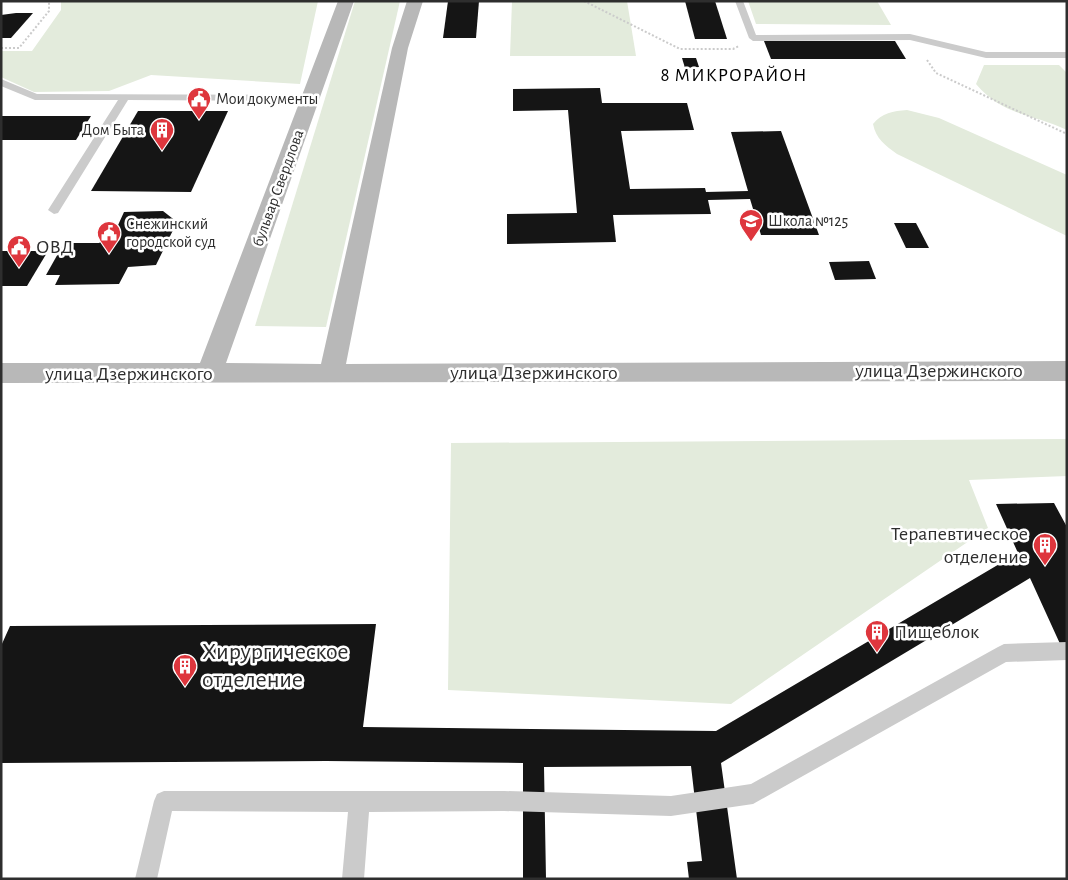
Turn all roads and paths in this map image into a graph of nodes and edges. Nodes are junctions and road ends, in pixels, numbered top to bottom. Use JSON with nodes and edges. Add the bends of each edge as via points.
{"nodes":[{"id":1,"x":49,"y":1,"type":"edge"},
{"id":2,"x":346,"y":1,"type":"edge"},
{"id":3,"x":415,"y":1,"type":"edge"},
{"id":4,"x":584,"y":1,"type":"edge"},
{"id":5,"x":739,"y":1,"type":"edge"},
{"id":6,"x":910,"y":37,"type":"junction"},
{"id":7,"x":1,"y":48,"type":"edge"},
{"id":8,"x":733,"y":49,"type":"dead end"},
{"id":9,"x":1067,"y":55,"type":"edge"},
{"id":10,"x":1,"y":82,"type":"edge"},
{"id":11,"x":124,"y":98,"type":"junction"},
{"id":12,"x":311,"y":98,"type":"junction"},
{"id":13,"x":1067,"y":134,"type":"edge"},
{"id":14,"x":54,"y":210,"type":"dead end"},
{"id":15,"x":1067,"y":371,"type":"edge"},
{"id":16,"x":1,"y":373,"type":"edge"},
{"id":17,"x":209,"y":374,"type":"junction"},
{"id":18,"x":331,"y":374,"type":"junction"},
{"id":19,"x":1067,"y":651,"type":"edge"},
{"id":20,"x":359,"y":802,"type":"junction"},
{"id":21,"x":146,"y":879,"type":"edge"},
{"id":22,"x":353,"y":879,"type":"edge"}],
"edges":[{"from":1,"to":7,"type":"path","via":[[49,11],[19,48]]},
{"from":2,"to":12,"type":"street","name":"бульвар Свердлова"},
{"from":3,"to":18,"type":"street","via":[[400,48]]},
{"from":4,"to":8,"type":"path","via":[[680,49]]},
{"from":5,"to":6,"type":"lane","via":[[753,38]]},
{"from":6,"to":9,"type":"lane","via":[[986,55]]},
{"from":6,"to":13,"type":"path","via":[[936,73]]},
{"from":10,"to":11,"type":"lane","via":[[35,97]]},
{"from":11,"to":12,"type":"lane"},
{"from":11,"to":14,"type":"lane"},
{"from":12,"to":17,"type":"street","name":"бульвар Свердлова"},
{"from":15,"to":18,"type":"street","name":"улица Дзержинского"},
{"from":16,"to":17,"type":"street","name":"улица Дзержинского"},
{"from":17,"to":18,"type":"street","name":"улица Дзержинского"},
{"from":19,"to":20,"type":"lane","via":[[1004,653],[753,794],[671,806],[504,801]]},
{"from":20,"to":21,"type":"lane","via":[[164,801]]},
{"from":20,"to":22,"type":"lane"}]}
